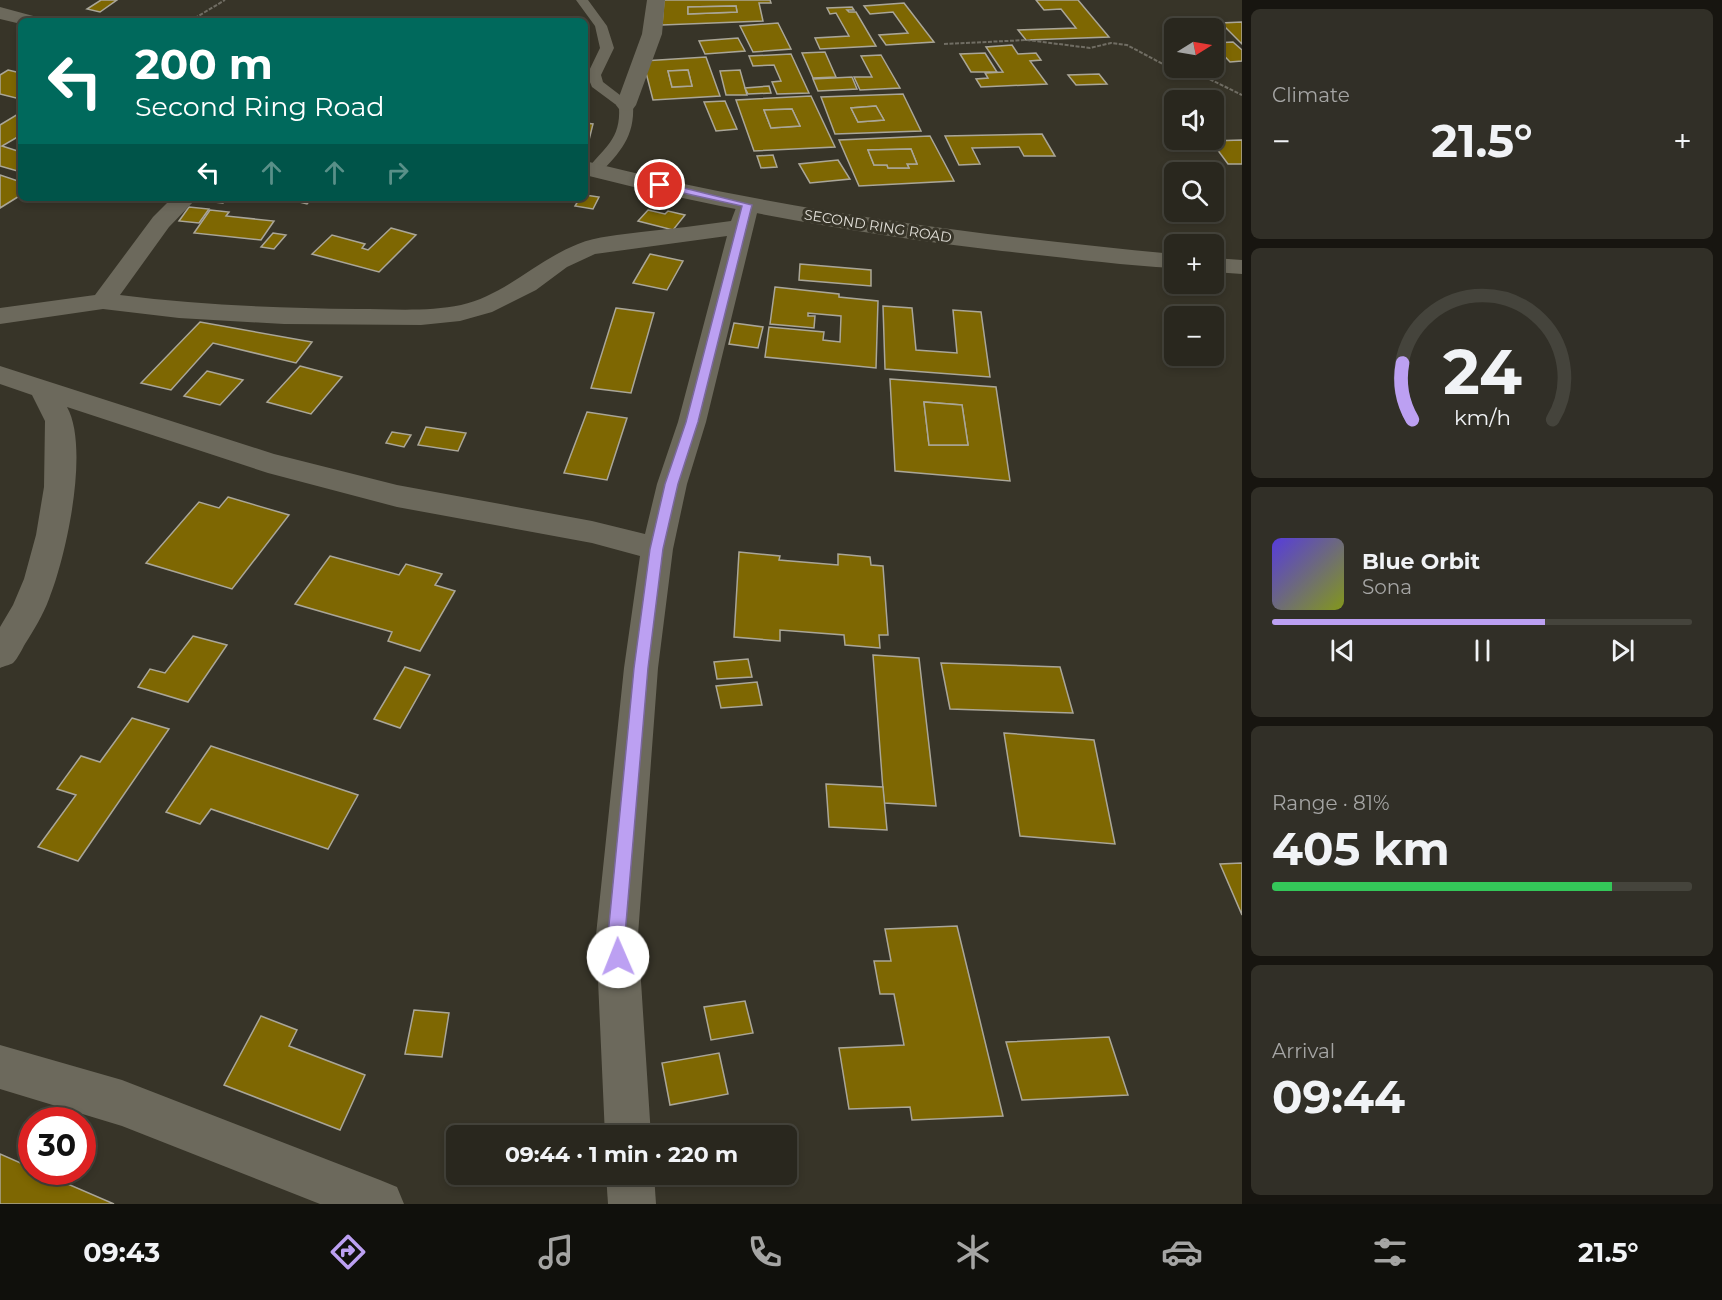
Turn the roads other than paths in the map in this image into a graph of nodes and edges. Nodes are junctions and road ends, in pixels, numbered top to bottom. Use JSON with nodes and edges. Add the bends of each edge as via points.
{"nodes":[{"id":1,"x":582,"y":0,"type":"edge"},
{"id":2,"x":656,"y":0,"type":"edge"},
{"id":3,"x":0,"y":13,"type":"edge"},
{"id":4,"x":19,"y":18,"type":"edge"},
{"id":5,"x":626,"y":105,"type":"junction"},
{"id":6,"x":589,"y":170,"type":"edge"},
{"id":7,"x":182,"y":201,"type":"edge"},
{"id":8,"x":745,"y":216,"type":"junction"},
{"id":9,"x":1164,"y":260,"type":"edge"},
{"id":10,"x":1224,"y":266,"type":"edge"},
{"id":11,"x":1242,"y":267,"type":"edge"},
{"id":12,"x":103,"y":301,"type":"junction"},
{"id":13,"x":0,"y":316,"type":"edge"},
{"id":14,"x":0,"y":375,"type":"edge"},
{"id":15,"x":42,"y":388,"type":"junction"},
{"id":16,"x":657,"y":549,"type":"junction"},
{"id":17,"x":0,"y":654,"type":"edge"},
{"id":18,"x":0,"y":1066,"type":"edge"},
{"id":19,"x":627,"y":1125,"type":"edge"},
{"id":20,"x":631,"y":1185,"type":"edge"},
{"id":21,"x":380,"y":1204,"type":"edge"},
{"id":22,"x":632,"y":1204,"type":"edge"}],
"edges":[{"from":1,"to":5,"type":"lane","via":[[601,26],[607,48],[594,75],[597,84]]},
{"from":2,"to":5,"type":"street","via":[[652,34]]},
{"from":3,"to":4,"type":"street"},
{"from":5,"to":6,"type":"lane","via":[[628,118],[620,144]]},
{"from":6,"to":8,"type":"street","name":"SECOND RING ROAD"},
{"from":7,"to":12,"type":"street","via":[[161,222]]},
{"from":8,"to":9,"type":"street","name":"SECOND RING ROAD"},
{"from":8,"to":12,"type":"street","via":[[588,248],[558,262],[527,285],[460,313],[421,317],[284,316]]},
{"from":8,"to":16,"type":"street"},
{"from":10,"to":11,"type":"street"},
{"from":12,"to":13,"type":"street"},
{"from":14,"to":15,"type":"street"},
{"from":15,"to":16,"type":"street","via":[[290,469],[397,496],[592,532]]},
{"from":15,"to":17,"type":"street","via":[[59,418],[58,492],[49,545],[33,599]]},
{"from":16,"to":19,"type":"street","via":[[641,668],[617,935]]},
{"from":18,"to":21,"type":"street","via":[[122,1103]]},
{"from":20,"to":22,"type":"street"}]}
